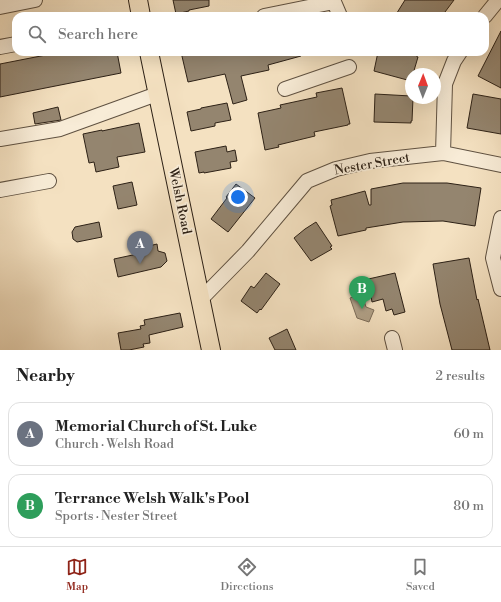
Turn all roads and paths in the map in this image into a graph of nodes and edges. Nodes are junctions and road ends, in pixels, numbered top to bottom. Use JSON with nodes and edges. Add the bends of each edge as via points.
{"nodes":[{"id":1,"x":35,"y":0,"type":"edge"},
{"id":2,"x":138,"y":0,"type":"edge"},
{"id":3,"x":498,"y":0,"type":"edge"},
{"id":4,"x":0,"y":7,"type":"edge"},
{"id":5,"x":140,"y":12,"type":"edge"},
{"id":6,"x":284,"y":12,"type":"edge"},
{"id":7,"x":338,"y":12,"type":"edge"},
{"id":8,"x":488,"y":12,"type":"edge"},
{"id":9,"x":12,"y":45,"type":"edge"},
{"id":10,"x":0,"y":47,"type":"edge"},
{"id":11,"x":150,"y":56,"type":"edge"},
{"id":12,"x":457,"y":56,"type":"edge"},
{"id":13,"x":349,"y":67,"type":"dead end"},
{"id":14,"x":285,"y":89,"type":"dead end"},
{"id":15,"x":157,"y":94,"type":"junction"},
{"id":16,"x":0,"y":139,"type":"edge"},
{"id":17,"x":443,"y":153,"type":"junction"},
{"id":18,"x":501,"y":165,"type":"edge"},
{"id":19,"x":49,"y":181,"type":"dead end"},
{"id":20,"x":0,"y":190,"type":"edge"},
{"id":21,"x":501,"y":218,"type":"edge"},
{"id":22,"x":498,"y":246,"type":"edge"},
{"id":23,"x":501,"y":289,"type":"edge"},
{"id":24,"x":201,"y":299,"type":"junction"},
{"id":25,"x":211,"y":350,"type":"edge"}],
"edges":[{"from":1,"to":4,"type":"street"},
{"from":2,"to":5,"type":"main road"},
{"from":3,"to":8,"type":"street"},
{"from":6,"to":7,"type":"street","via":[[334,2]]},
{"from":9,"to":10,"type":"street"},
{"from":11,"to":15,"type":"main road","name":"Welsh Road"},
{"from":12,"to":17,"type":"street","via":[[445,84]]},
{"from":13,"to":14,"type":"street"},
{"from":15,"to":16,"type":"street","via":[[60,129]]},
{"from":15,"to":24,"type":"main road","name":"Welsh Road"},
{"from":17,"to":18,"type":"street","name":"Nester Street"},
{"from":17,"to":24,"type":"street","name":"Nester Street","via":[[370,161],[336,169],[307,181],[248,251]]},
{"from":19,"to":20,"type":"street"},
{"from":21,"to":22,"type":"street"},
{"from":22,"to":23,"type":"street","via":[[493,258]]},
{"from":24,"to":25,"type":"main road","name":"Welsh Road"}]}
